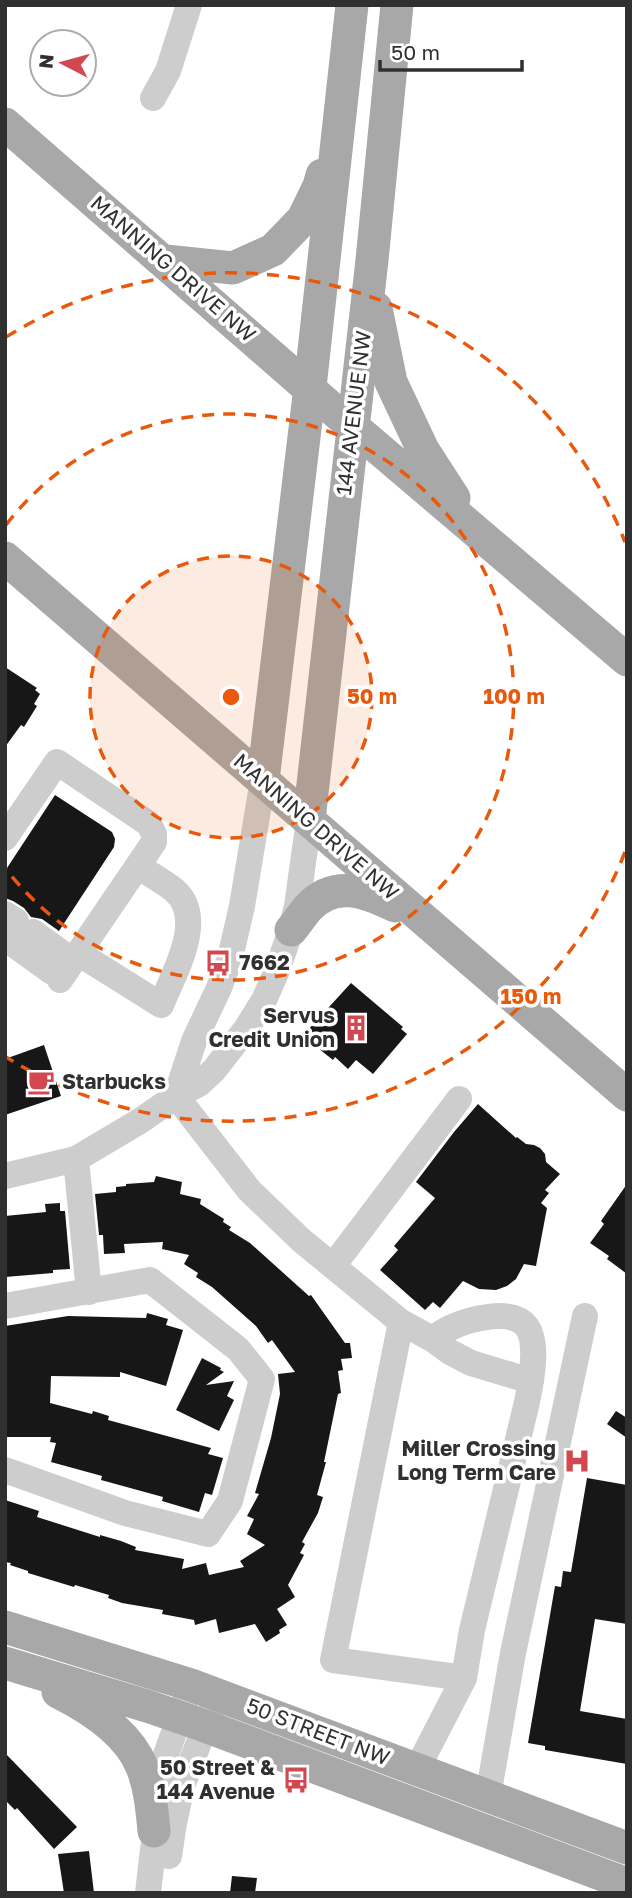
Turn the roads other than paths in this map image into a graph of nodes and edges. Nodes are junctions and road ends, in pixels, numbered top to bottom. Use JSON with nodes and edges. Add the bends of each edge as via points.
{"nodes":[{"id":1,"x":188,"y":5,"type":"edge"},
{"id":2,"x":352,"y":5,"type":"edge"},
{"id":3,"x":397,"y":5,"type":"edge"},
{"id":4,"x":153,"y":98,"type":"dead end"},
{"id":5,"x":340,"y":107,"type":"junction"},
{"id":6,"x":5,"y":124,"type":"edge"},
{"id":7,"x":372,"y":260,"type":"junction"},
{"id":8,"x":165,"y":261,"type":"junction"},
{"id":9,"x":310,"y":387,"type":"junction"},
{"id":10,"x":352,"y":426,"type":"junction"},
{"id":11,"x":476,"y":531,"type":"junction"},
{"id":12,"x":5,"y":558,"type":"edge"},
{"id":13,"x":627,"y":660,"type":"edge"},
{"id":14,"x":263,"y":780,"type":"junction"},
{"id":15,"x":309,"y":820,"type":"junction"},
{"id":16,"x":5,"y":838,"type":"edge"},
{"id":17,"x":138,"y":866,"type":"junction"},
{"id":18,"x":425,"y":921,"type":"junction"},
{"id":19,"x":15,"y":926,"type":"edge"},
{"id":20,"x":291,"y":930,"type":"junction"},
{"id":21,"x":66,"y":966,"type":"junction"},
{"id":22,"x":627,"y":1095,"type":"edge"},
{"id":23,"x":176,"y":1096,"type":"junction"},
{"id":24,"x":459,"y":1099,"type":"dead end"},
{"id":25,"x":76,"y":1159,"type":"junction"},
{"id":26,"x":5,"y":1175,"type":"edge"},
{"id":27,"x":333,"y":1266,"type":"junction"},
{"id":28,"x":89,"y":1292,"type":"junction"},
{"id":29,"x":5,"y":1306,"type":"edge"},
{"id":30,"x":585,"y":1316,"type":"dead end"},
{"id":31,"x":401,"y":1322,"type":"junction"},
{"id":32,"x":432,"y":1339,"type":"junction"},
{"id":33,"x":531,"y":1381,"type":"junction"},
{"id":34,"x":5,"y":1469,"type":"edge"},
{"id":35,"x":5,"y":1627,"type":"edge"},
{"id":36,"x":5,"y":1665,"type":"edge"},
{"id":37,"x":464,"y":1678,"type":"junction"},
{"id":38,"x":204,"y":1690,"type":"junction"},
{"id":39,"x":192,"y":1722,"type":"junction"},
{"id":40,"x":417,"y":1769,"type":"junction"},
{"id":41,"x":488,"y":1796,"type":"junction"},
{"id":42,"x":154,"y":1831,"type":"junction"},
{"id":43,"x":627,"y":1848,"type":"edge"},
{"id":44,"x":627,"y":1884,"type":"edge"},
{"id":45,"x":148,"y":1893,"type":"edge"},
{"id":46,"x":166,"y":1893,"type":"edge"}],
"edges":[{"from":1,"to":4,"type":"street","via":[[168,71]]},
{"from":2,"to":5,"type":"main road"},
{"from":3,"to":7,"type":"main road","name":"144 AVENUE NW"},
{"from":5,"to":8,"type":"main road","via":[[319,186],[303,219],[273,250],[233,268]]},
{"from":5,"to":9,"type":"main road"},
{"from":6,"to":8,"type":"main road","name":"MANNING DRIVE NW"},
{"from":7,"to":10,"type":"main road","name":"144 AVENUE NW"},
{"from":7,"to":11,"type":"main road","via":[[376,312],[391,382],[422,450]]},
{"from":8,"to":9,"type":"main road","name":"MANNING DRIVE NW"},
{"from":9,"to":10,"type":"main road","name":"MANNING DRIVE NW"},
{"from":9,"to":14,"type":"main road"},
{"from":10,"to":11,"type":"main road","name":"MANNING DRIVE NW"},
{"from":10,"to":15,"type":"main road","name":"144 AVENUE NW"},
{"from":11,"to":13,"type":"main road","name":"MANNING DRIVE NW"},
{"from":12,"to":14,"type":"main road","name":"MANNING DRIVE NW"},
{"from":14,"to":15,"type":"main road","name":"MANNING DRIVE NW"},
{"from":14,"to":23,"type":"street","via":[[237,932]]},
{"from":15,"to":18,"type":"main road","name":"MANNING DRIVE NW"},
{"from":15,"to":20,"type":"street"},
{"from":16,"to":17,"type":"street","via":[[57,762],[149,824],[154,842]]},
{"from":17,"to":21,"type":"street"},
{"from":17,"to":21,"type":"street","via":[[176,891],[187,908],[189,931],[161,1005]]},
{"from":18,"to":20,"type":"main road","via":[[370,894],[335,891],[309,906]]},
{"from":18,"to":22,"type":"main road","name":"MANNING DRIVE NW"},
{"from":19,"to":21,"type":"street"},
{"from":20,"to":23,"type":"street","via":[[268,991],[246,1029],[214,1070]]},
{"from":23,"to":25,"type":"street"},
{"from":23,"to":27,"type":"street","via":[[249,1190]]},
{"from":24,"to":27,"type":"street"},
{"from":25,"to":26,"type":"street"},
{"from":25,"to":28,"type":"street"},
{"from":27,"to":31,"type":"street"},
{"from":28,"to":29,"type":"street"},
{"from":28,"to":34,"type":"street","via":[[150,1280],[238,1349],[262,1379],[230,1501],[208,1534],[125,1514]]},
{"from":30,"to":41,"type":"street","via":[[513,1653]]},
{"from":31,"to":32,"type":"street"},
{"from":31,"to":37,"type":"street","via":[[333,1660]]},
{"from":32,"to":33,"type":"street","via":[[471,1363]]},
{"from":32,"to":33,"type":"street","via":[[450,1327],[476,1320],[499,1315],[517,1319],[527,1327],[532,1342]]},
{"from":33,"to":37,"type":"street"},
{"from":35,"to":38,"type":"main road","name":"50 STREET NW"},
{"from":36,"to":39,"type":"main road","name":"50 STREET NW"},
{"from":36,"to":42,"type":"main road","via":[[91,1711],[127,1742],[146,1779]]},
{"from":37,"to":40,"type":"street"},
{"from":38,"to":39,"type":"street"},
{"from":38,"to":40,"type":"main road","name":"50 STREET NW"},
{"from":39,"to":42,"type":"street","via":[[163,1763]]},
{"from":39,"to":44,"type":"main road","name":"50 STREET NW"},
{"from":39,"to":46,"type":"street"},
{"from":40,"to":41,"type":"main road","name":"50 STREET NW"},
{"from":41,"to":43,"type":"main road","name":"50 STREET NW"},
{"from":42,"to":45,"type":"street"}]}
